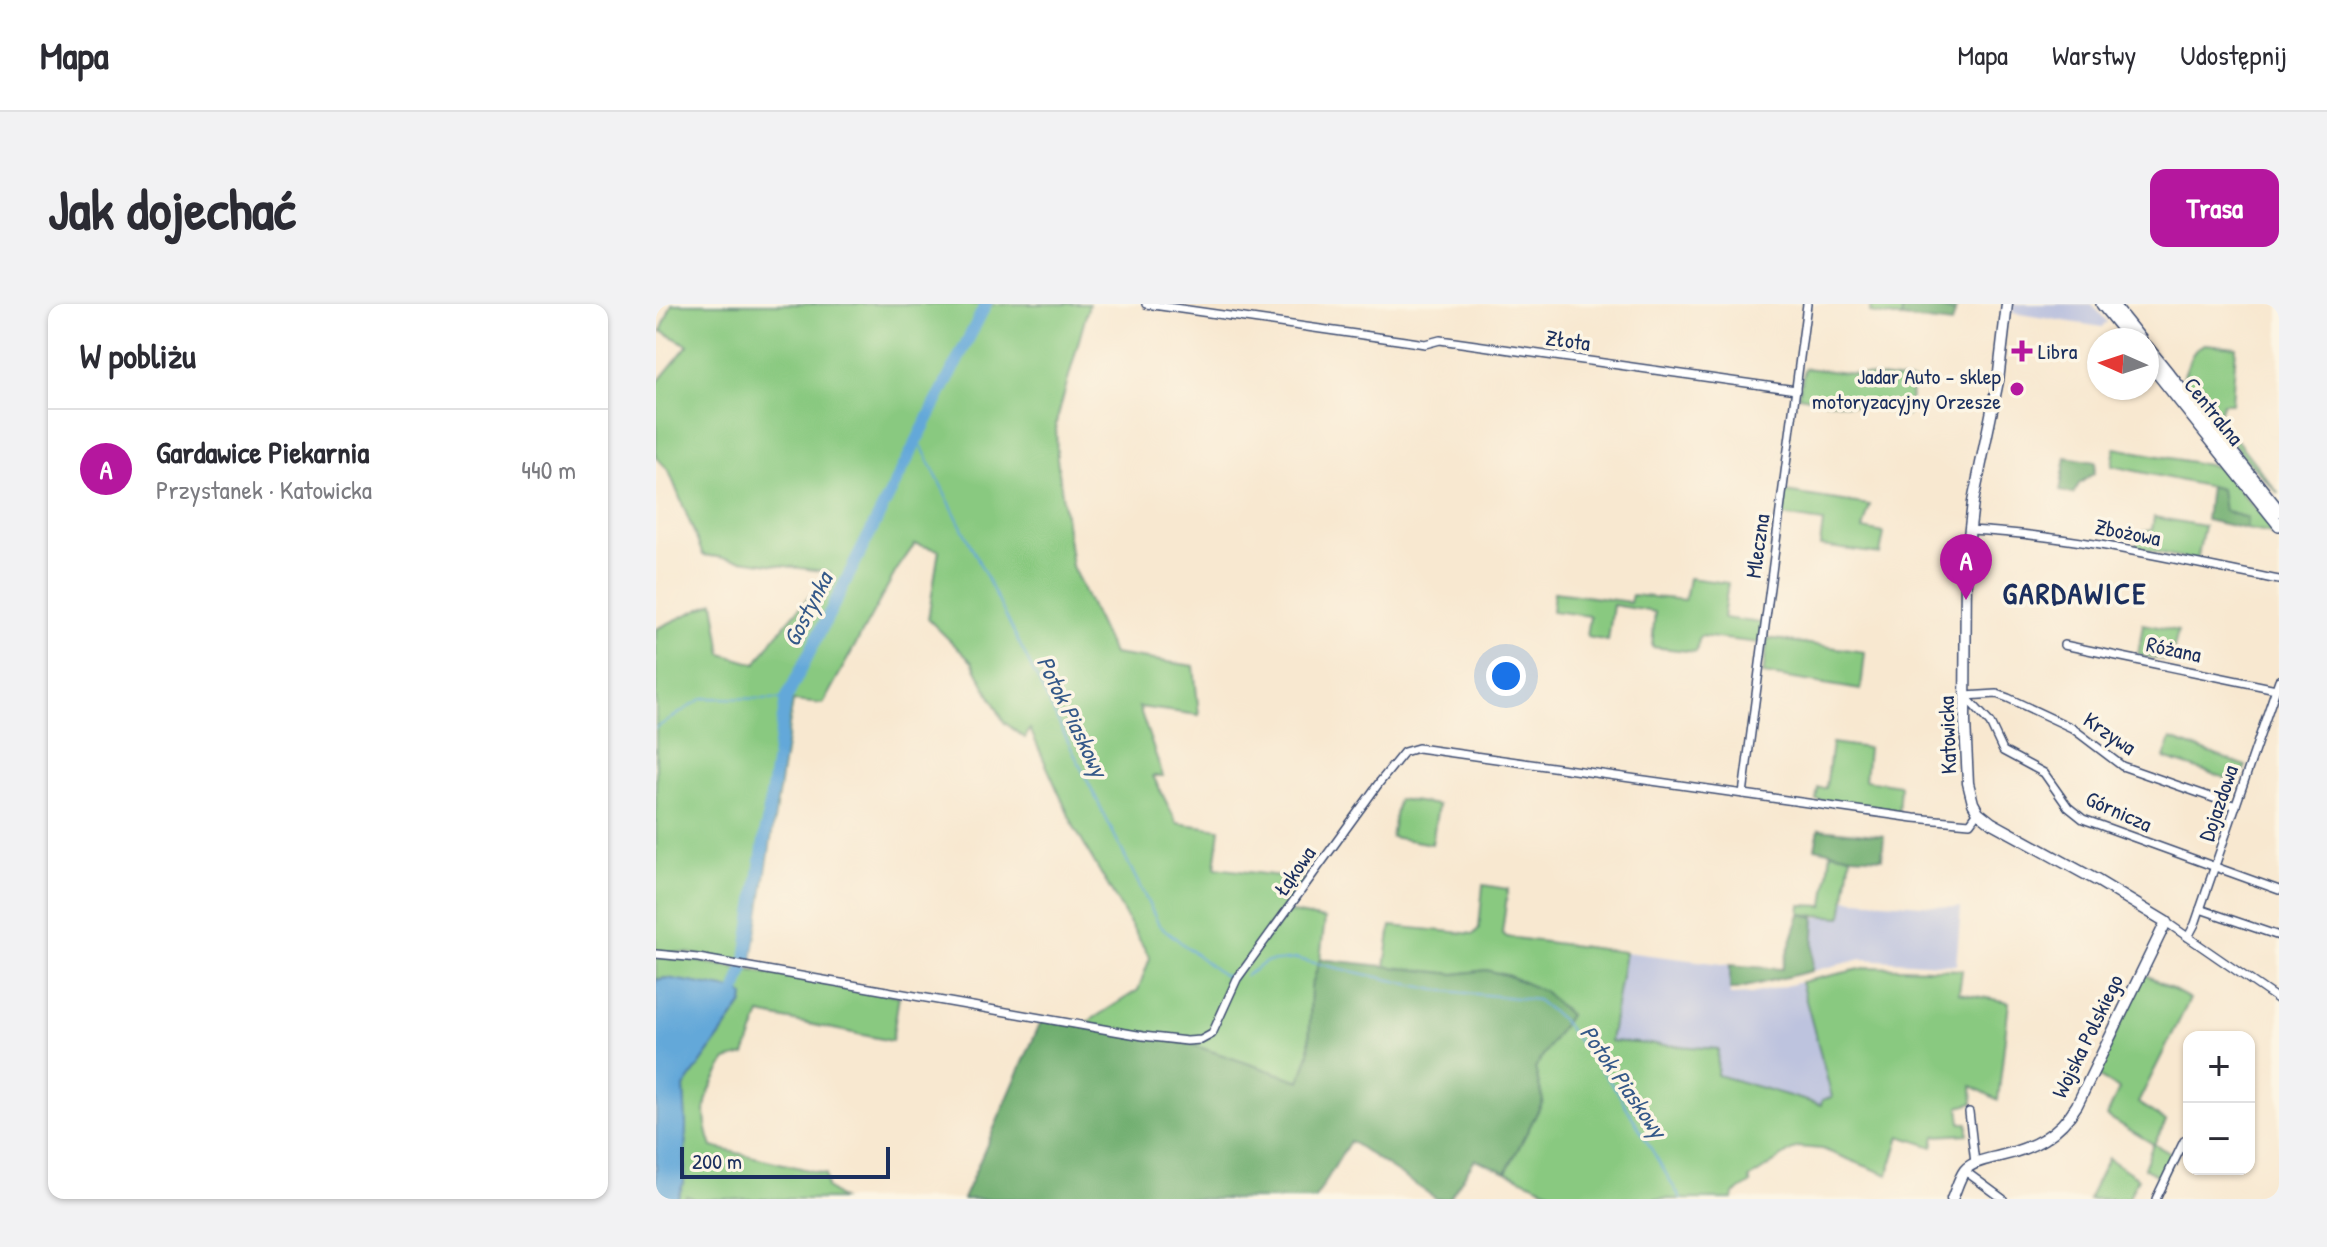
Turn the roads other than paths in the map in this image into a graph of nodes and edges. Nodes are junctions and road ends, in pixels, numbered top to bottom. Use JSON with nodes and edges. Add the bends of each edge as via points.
{"nodes":[{"id":1,"x":1146,"y":304,"type":"edge"},
{"id":2,"x":1807,"y":304,"type":"edge"},
{"id":3,"x":2007,"y":304,"type":"edge"},
{"id":4,"x":2102,"y":304,"type":"edge"},
{"id":5,"x":2112,"y":304,"type":"edge"},
{"id":6,"x":2121,"y":328,"type":"edge"},
{"id":7,"x":2131,"y":328,"type":"edge"},
{"id":8,"x":2159,"y":362,"type":"edge"},
{"id":9,"x":2159,"y":375,"type":"edge"},
{"id":10,"x":1796,"y":390,"type":"junction"},
{"id":11,"x":2279,"y":511,"type":"edge"},
{"id":12,"x":2279,"y":525,"type":"edge"},
{"id":13,"x":1969,"y":530,"type":"junction"},
{"id":14,"x":2279,"y":580,"type":"edge"},
{"id":15,"x":2064,"y":645,"type":"dead end"},
{"id":16,"x":2279,"y":680,"type":"edge"},
{"id":17,"x":2276,"y":689,"type":"junction"},
{"id":18,"x":1965,"y":696,"type":"junction"},
{"id":19,"x":1743,"y":794,"type":"junction"},
{"id":20,"x":2236,"y":806,"type":"junction"},
{"id":21,"x":1978,"y":812,"type":"junction"},
{"id":22,"x":2214,"y":868,"type":"junction"},
{"id":23,"x":2279,"y":890,"type":"edge"},
{"id":24,"x":2200,"y":909,"type":"junction"},
{"id":25,"x":2166,"y":922,"type":"junction"},
{"id":26,"x":2279,"y":936,"type":"edge"},
{"id":27,"x":2188,"y":937,"type":"junction"},
{"id":28,"x":656,"y":954,"type":"edge"},
{"id":29,"x":2279,"y":1000,"type":"edge"},
{"id":30,"x":1969,"y":1112,"type":"dead end"},
{"id":31,"x":2183,"y":1143,"type":"edge"},
{"id":32,"x":1975,"y":1163,"type":"junction"},
{"id":33,"x":1965,"y":1171,"type":"junction"},
{"id":34,"x":1952,"y":1199,"type":"edge"},
{"id":35,"x":2003,"y":1199,"type":"edge"},
{"id":36,"x":2156,"y":1199,"type":"edge"}],
"edges":[{"from":1,"to":10,"type":"street","name":"Złota"},
{"from":2,"to":10,"type":"street","name":"Mleczna"},
{"from":3,"to":13,"type":"street","name":"Katowicka"},
{"from":4,"to":6,"type":"main road"},
{"from":5,"to":7,"type":"main road"},
{"from":8,"to":11,"type":"main road","name":"Centralna"},
{"from":9,"to":12,"type":"main road","name":"Centralna"},
{"from":10,"to":19,"type":"street","name":"Mleczna"},
{"from":13,"to":14,"type":"street","name":"Zbożowa","via":[[2078,541]]},
{"from":13,"to":18,"type":"street","name":"Katowicka"},
{"from":15,"to":17,"type":"street","name":"Różana"},
{"from":16,"to":17,"type":"street","name":"Dojazdowa"},
{"from":17,"to":20,"type":"street","name":"Dojazdowa"},
{"from":18,"to":20,"type":"street","name":"Krzywa","via":[[2008,698],[2072,728],[2122,766]]},
{"from":18,"to":21,"type":"street","name":"Katowicka","via":[[1968,783]]},
{"from":18,"to":22,"type":"street","name":"Górnicza","via":[[1990,723],[2003,751],[2044,773],[2075,813]]},
{"from":19,"to":21,"type":"street","name":"Łąkowa","via":[[1948,822],[1970,823]]},
{"from":19,"to":28,"type":"street","name":"Łąkowa","via":[[1418,748],[1404,752],[1237,979],[1212,1034],[1201,1040],[1143,1036]]},
{"from":20,"to":22,"type":"street","name":"Dojazdowa"},
{"from":21,"to":25,"type":"street"},
{"from":22,"to":23,"type":"street","name":"Górnicza"},
{"from":22,"to":24,"type":"street","name":"Dojazdowa"},
{"from":24,"to":26,"type":"street"},
{"from":24,"to":27,"type":"street","name":"Dojazdowa"},
{"from":25,"to":27,"type":"street"},
{"from":25,"to":32,"type":"street","name":"Wojska Polskiego","via":[[2066,1121],[2031,1147]]},
{"from":27,"to":29,"type":"street"},
{"from":30,"to":32,"type":"street"},
{"from":31,"to":36,"type":"street"},
{"from":32,"to":33,"type":"street","name":"Wojska Polskiego"},
{"from":33,"to":34,"type":"street","name":"Wojska Polskiego"},
{"from":33,"to":35,"type":"street"}]}
